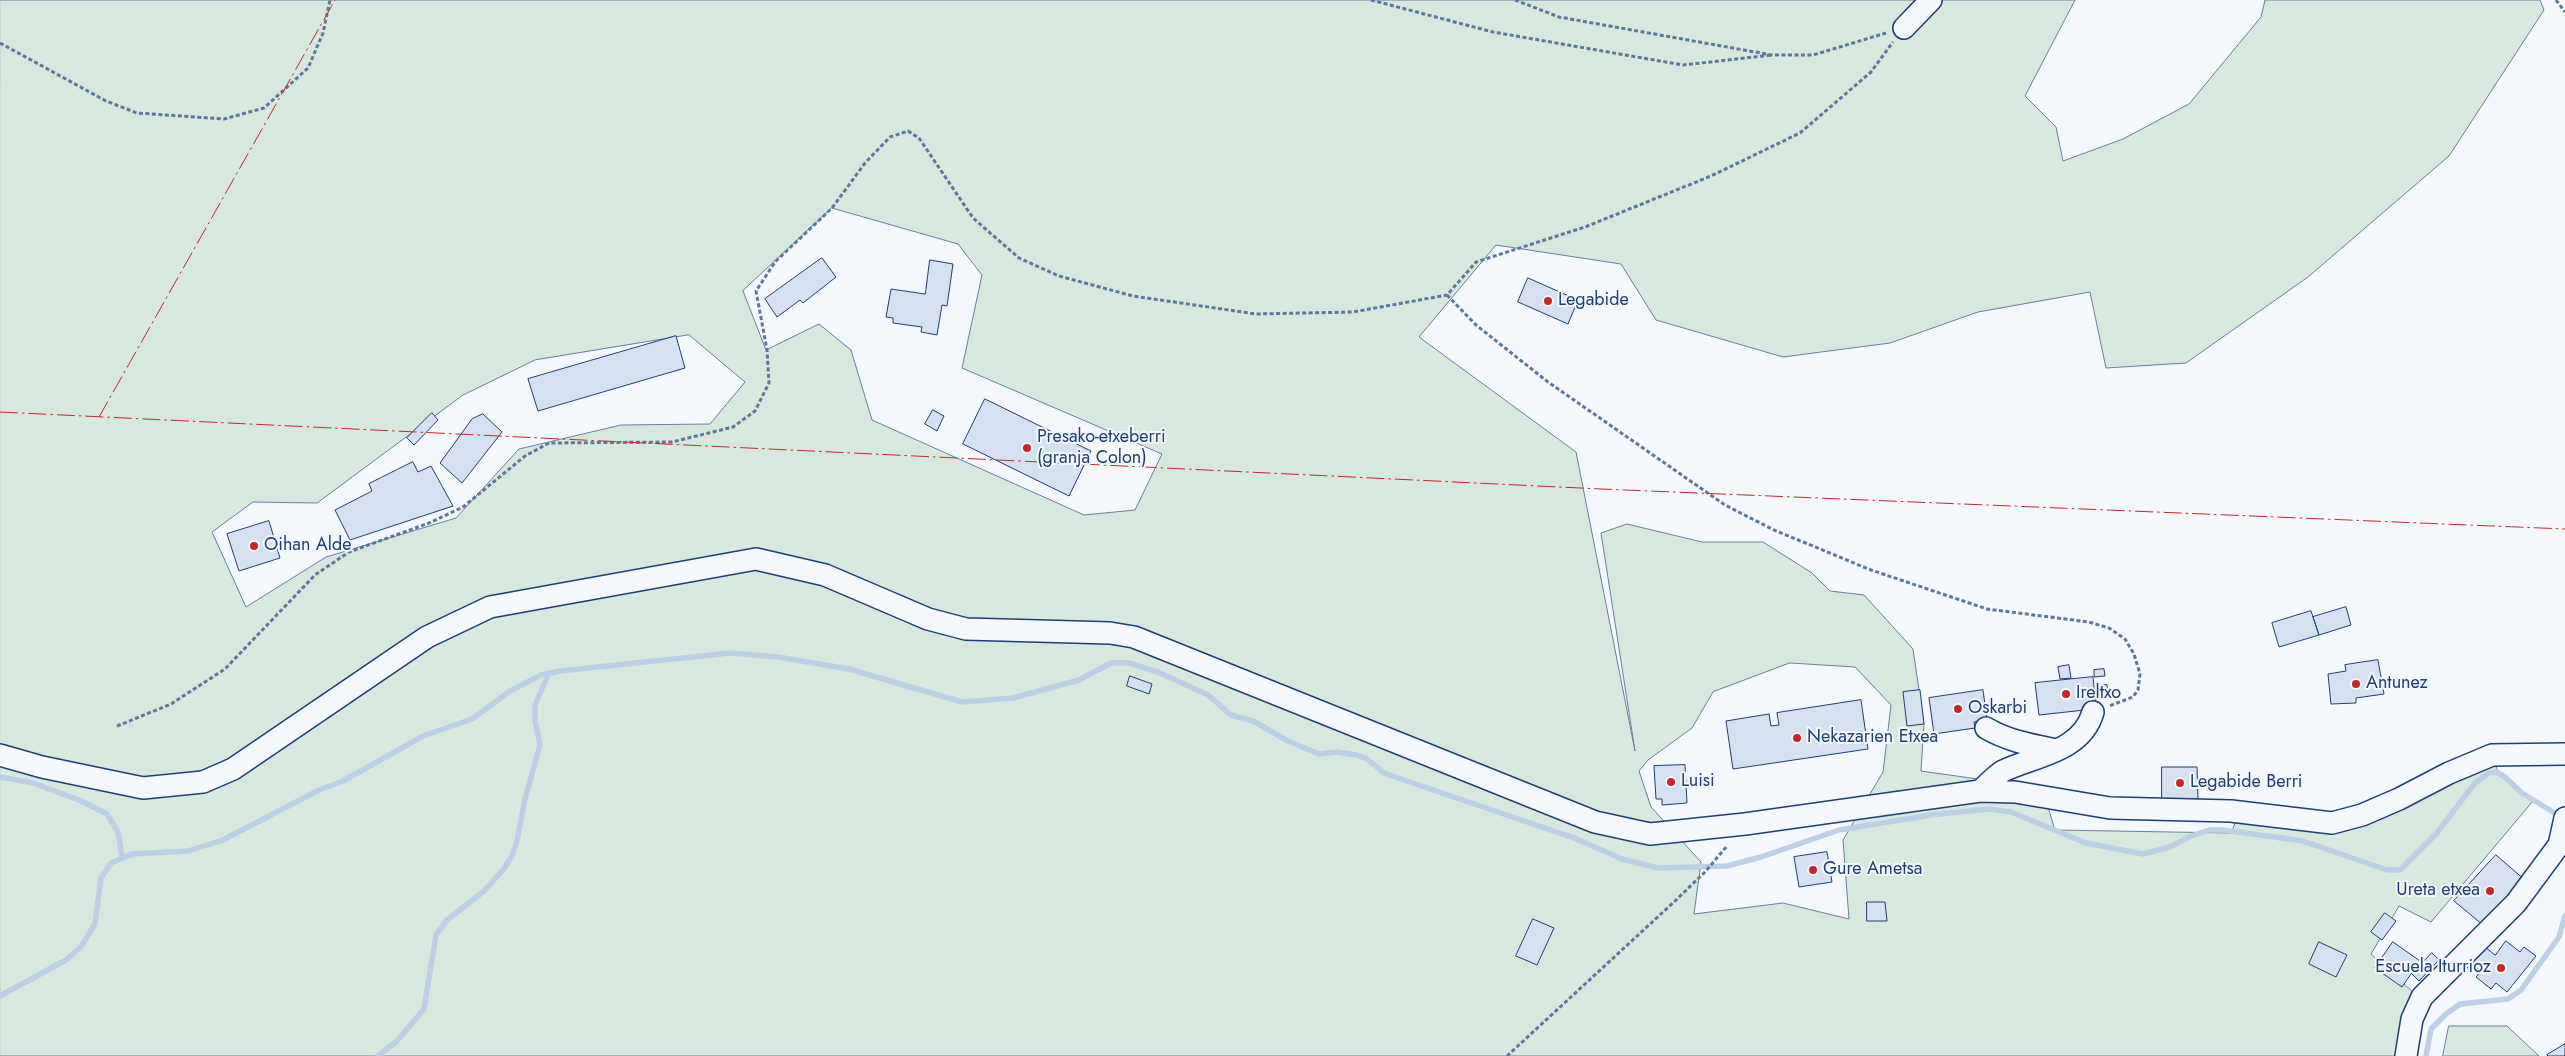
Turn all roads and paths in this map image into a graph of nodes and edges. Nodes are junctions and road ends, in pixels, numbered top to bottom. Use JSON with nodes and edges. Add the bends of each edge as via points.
{"nodes":[{"id":1,"x":330,"y":0,"type":"edge"},
{"id":2,"x":1371,"y":0,"type":"edge"},
{"id":3,"x":1515,"y":0,"type":"edge"},
{"id":4,"x":1931,"y":0,"type":"edge"},
{"id":5,"x":2556,"y":0,"type":"edge"},
{"id":6,"x":2565,"y":12,"type":"edge"},
{"id":7,"x":1904,"y":28,"type":"junction"},
{"id":8,"x":0,"y":43,"type":"edge"},
{"id":9,"x":1772,"y":55,"type":"junction"},
{"id":10,"x":1447,"y":295,"type":"junction"},
{"id":11,"x":2093,"y":712,"type":"joint"},
{"id":12,"x":116,"y":726,"type":"dead end"},
{"id":13,"x":1986,"y":728,"type":"dead end"},
{"id":14,"x":2056,"y":750,"type":"junction"},
{"id":15,"x":0,"y":754,"type":"edge"},
{"id":16,"x":2565,"y":754,"type":"edge"},
{"id":17,"x":1980,"y":791,"type":"junction"},
{"id":18,"x":2565,"y":818,"type":"edge"},
{"id":19,"x":1718,"y":858,"type":"dead end"},
{"id":20,"x":1507,"y":1056,"type":"edge"},
{"id":21,"x":2406,"y":1056,"type":"edge"}],
"edges":[{"from":1,"to":8,"type":"path","via":[[322,33],[308,68],[264,108],[224,119],[137,113],[106,101]]},
{"from":2,"to":9,"type":"path","via":[[1493,32],[1683,65]]},
{"from":3,"to":9,"type":"path","via":[[1559,17]]},
{"from":4,"to":7,"type":"street"},
{"from":5,"to":6,"type":"path"},
{"from":7,"to":9,"type":"path","via":[[1813,55]]},
{"from":7,"to":10,"type":"path","via":[[1872,72],[1800,133],[1711,176],[1594,223],[1476,262]]},
{"from":10,"to":11,"type":"path","via":[[1476,325],[1548,382],[1725,505],[1749,518],[1871,570],[1987,608],[2089,622],[2109,628],[2125,639],[2134,654],[2140,674],[2138,690],[2133,697]]},
{"from":10,"to":12,"type":"path","via":[[1353,312],[1256,314],[1133,296],[1059,276],[1020,258],[973,218],[919,138],[908,130],[890,137],[865,163],[832,208],[775,262],[756,291],[769,383],[755,411],[733,427],[672,442],[550,443],[525,456],[463,507],[349,552],[315,575],[225,669],[171,704]]},
{"from":11,"to":14,"type":"street","via":[[2080,735]]},
{"from":13,"to":14,"type":"street","via":[[2027,745]]},
{"from":14,"to":17,"type":"street","via":[[2002,772]]},
{"from":15,"to":17,"type":"street","via":[[42,767],[143,788],[204,782],[233,769],[428,637],[490,607],[756,559],[825,576],[928,619],[966,629],[1134,636],[1595,822],[1650,834]]},
{"from":16,"to":17,"type":"street","via":[[2492,755],[2362,815],[2332,823],[2231,811],[2110,808],[2025,793]]},
{"from":18,"to":21,"type":"street","via":[[2559,845],[2516,904],[2422,997],[2412,1019]]},
{"from":19,"to":20,"type":"path"}]}
